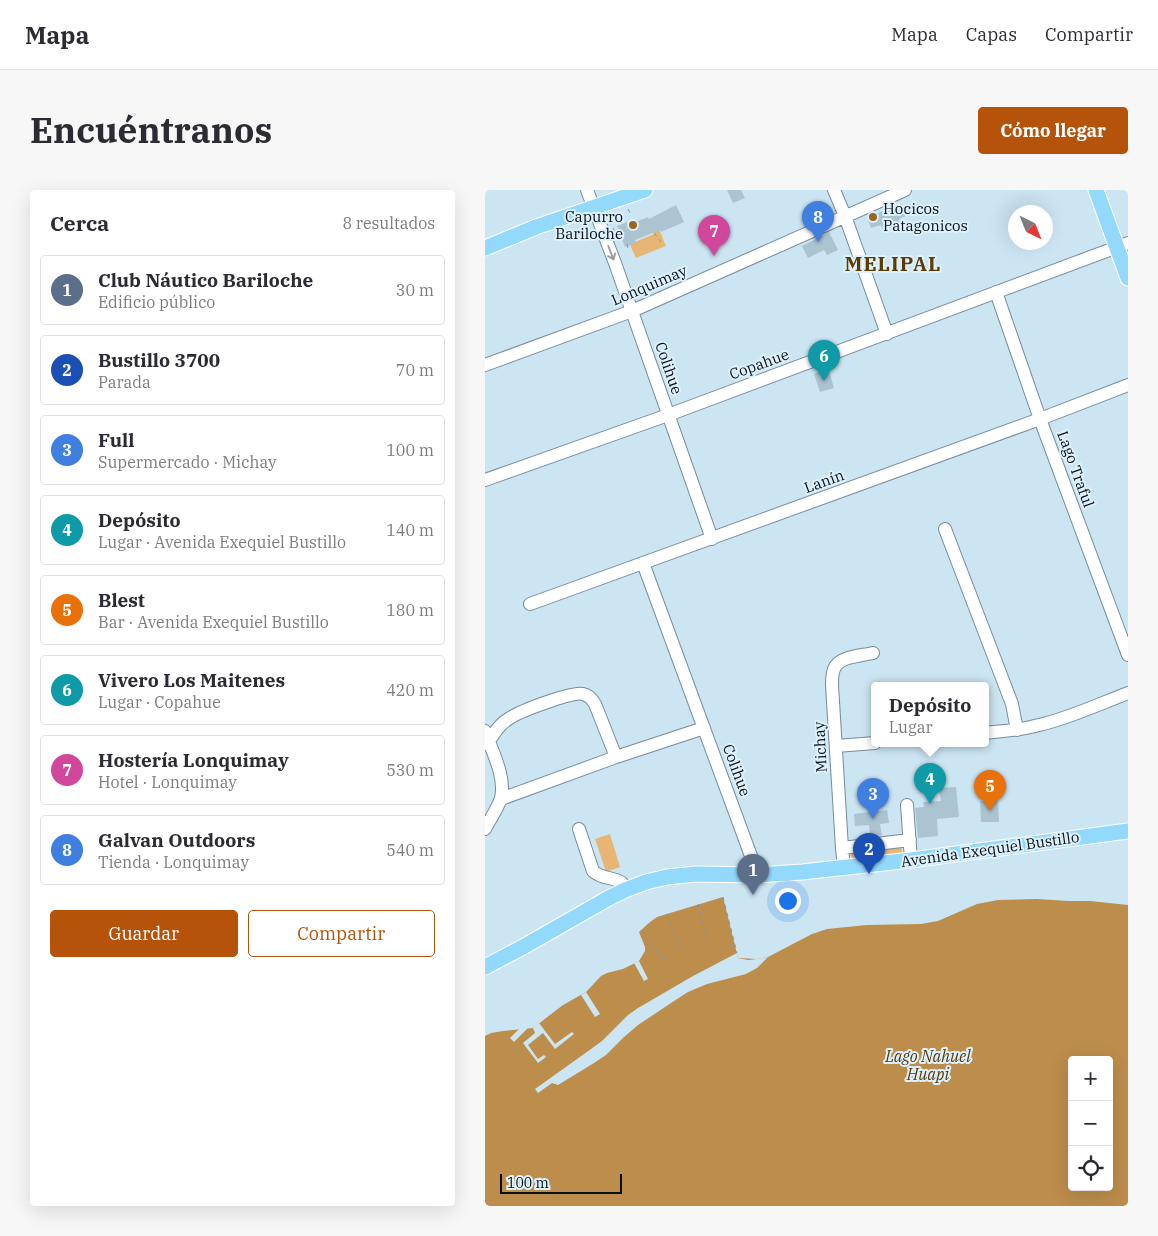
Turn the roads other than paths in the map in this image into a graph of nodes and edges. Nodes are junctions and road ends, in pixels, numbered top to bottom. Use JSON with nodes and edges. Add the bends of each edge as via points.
{"nodes":[{"id":1,"x":587,"y":190,"type":"edge"},
{"id":2,"x":645,"y":190,"type":"edge"},
{"id":3,"x":834,"y":190,"type":"edge"},
{"id":4,"x":905,"y":190,"type":"edge"},
{"id":5,"x":1096,"y":190,"type":"edge"},
{"id":6,"x":593,"y":208,"type":"junction"},
{"id":7,"x":845,"y":216,"type":"junction"},
{"id":8,"x":1123,"y":245,"type":"edge"},
{"id":9,"x":485,"y":248,"type":"edge"},
{"id":10,"x":1128,"y":278,"type":"edge"},
{"id":11,"x":996,"y":292,"type":"junction"},
{"id":12,"x":632,"y":311,"type":"junction"},
{"id":13,"x":887,"y":334,"type":"junction"},
{"id":14,"x":485,"y":365,"type":"edge"},
{"id":15,"x":1128,"y":385,"type":"edge"},
{"id":16,"x":668,"y":415,"type":"junction"},
{"id":17,"x":1040,"y":419,"type":"junction"},
{"id":18,"x":485,"y":480,"type":"edge"},
{"id":19,"x":945,"y":529,"type":"dead end"},
{"id":20,"x":712,"y":538,"type":"junction"},
{"id":21,"x":643,"y":563,"type":"junction"},
{"id":22,"x":530,"y":604,"type":"dead end"},
{"id":23,"x":873,"y":653,"type":"dead end"},
{"id":24,"x":1128,"y":655,"type":"edge"},
{"id":25,"x":1128,"y":694,"type":"edge"},
{"id":26,"x":704,"y":728,"type":"junction"},
{"id":27,"x":1017,"y":730,"type":"junction"},
{"id":28,"x":989,"y":733,"type":"edge"},
{"id":29,"x":486,"y":739,"type":"edge"},
{"id":30,"x":871,"y":743,"type":"edge"},
{"id":31,"x":836,"y":746,"type":"junction"},
{"id":32,"x":616,"y":757,"type":"junction"},
{"id":33,"x":501,"y":799,"type":"junction"},
{"id":34,"x":907,"y":805,"type":"dead end"},
{"id":35,"x":485,"y":829,"type":"edge"},
{"id":36,"x":579,"y":830,"type":"dead end"},
{"id":37,"x":1128,"y":831,"type":"edge"},
{"id":38,"x":910,"y":840,"type":"junction"},
{"id":39,"x":842,"y":848,"type":"junction"},
{"id":40,"x":911,"y":860,"type":"junction"},
{"id":41,"x":844,"y":868,"type":"junction"},
{"id":42,"x":758,"y":875,"type":"junction"},
{"id":43,"x":625,"y":890,"type":"junction"},
{"id":44,"x":485,"y":967,"type":"edge"}],
"edges":[{"from":1,"to":6,"type":"street","name":"Colihue"},
{"from":2,"to":6,"type":"main road"},
{"from":3,"to":7,"type":"street"},
{"from":4,"to":7,"type":"street","name":"Lonquimay"},
{"from":5,"to":8,"type":"main road"},
{"from":6,"to":9,"type":"main road"},
{"from":6,"to":12,"type":"street","name":"Colihue","one_way":true},
{"from":7,"to":12,"type":"street","name":"Lonquimay"},
{"from":7,"to":13,"type":"street"},
{"from":8,"to":10,"type":"main road"},
{"from":8,"to":11,"type":"street","name":"Copahue"},
{"from":11,"to":13,"type":"street","name":"Copahue"},
{"from":11,"to":17,"type":"street","name":"Lago Traful"},
{"from":12,"to":14,"type":"street","name":"Lonquimay"},
{"from":12,"to":16,"type":"street","name":"Colihue"},
{"from":13,"to":16,"type":"street","name":"Copahue"},
{"from":15,"to":17,"type":"street","name":"Lanín"},
{"from":16,"to":18,"type":"street","name":"Copahue"},
{"from":16,"to":20,"type":"street","name":"Colihue"},
{"from":17,"to":20,"type":"street","name":"Lanín"},
{"from":17,"to":24,"type":"street","name":"Lago Traful"},
{"from":19,"to":27,"type":"street","via":[[1012,704]]},
{"from":20,"to":21,"type":"street","name":"Lanín"},
{"from":21,"to":22,"type":"street","name":"Lanín"},
{"from":21,"to":26,"type":"street","name":"Colihue"},
{"from":23,"to":31,"type":"street","name":"Michay","via":[[845,660],[833,671]]},
{"from":25,"to":27,"type":"street","via":[[1053,722]]},
{"from":26,"to":32,"type":"street"},
{"from":26,"to":42,"type":"street","name":"Colihue"},
{"from":27,"to":28,"type":"street"},
{"from":29,"to":32,"type":"street","via":[[519,713],[582,693],[595,704]]},
{"from":29,"to":33,"type":"street","via":[[503,784]]},
{"from":30,"to":31,"type":"street"},
{"from":31,"to":39,"type":"street","name":"Michay"},
{"from":32,"to":33,"type":"street"},
{"from":33,"to":35,"type":"street"},
{"from":34,"to":38,"type":"street"},
{"from":36,"to":43,"type":"street","via":[[593,871],[605,878],[616,879]]},
{"from":37,"to":40,"type":"main road","name":"Avenida Exequiel Bustillo"},
{"from":38,"to":39,"type":"street"},
{"from":38,"to":40,"type":"street"},
{"from":39,"to":41,"type":"street","name":"Michay"},
{"from":40,"to":41,"type":"main road","name":"Avenida Exequiel Bustillo"},
{"from":41,"to":42,"type":"main road","name":"Avenida Exequiel Bustillo"},
{"from":42,"to":43,"type":"main road","name":"Avenida Exequiel Bustillo","via":[[667,877]]},
{"from":43,"to":44,"type":"main road","name":"Avenida Exequiel Bustillo"}]}
